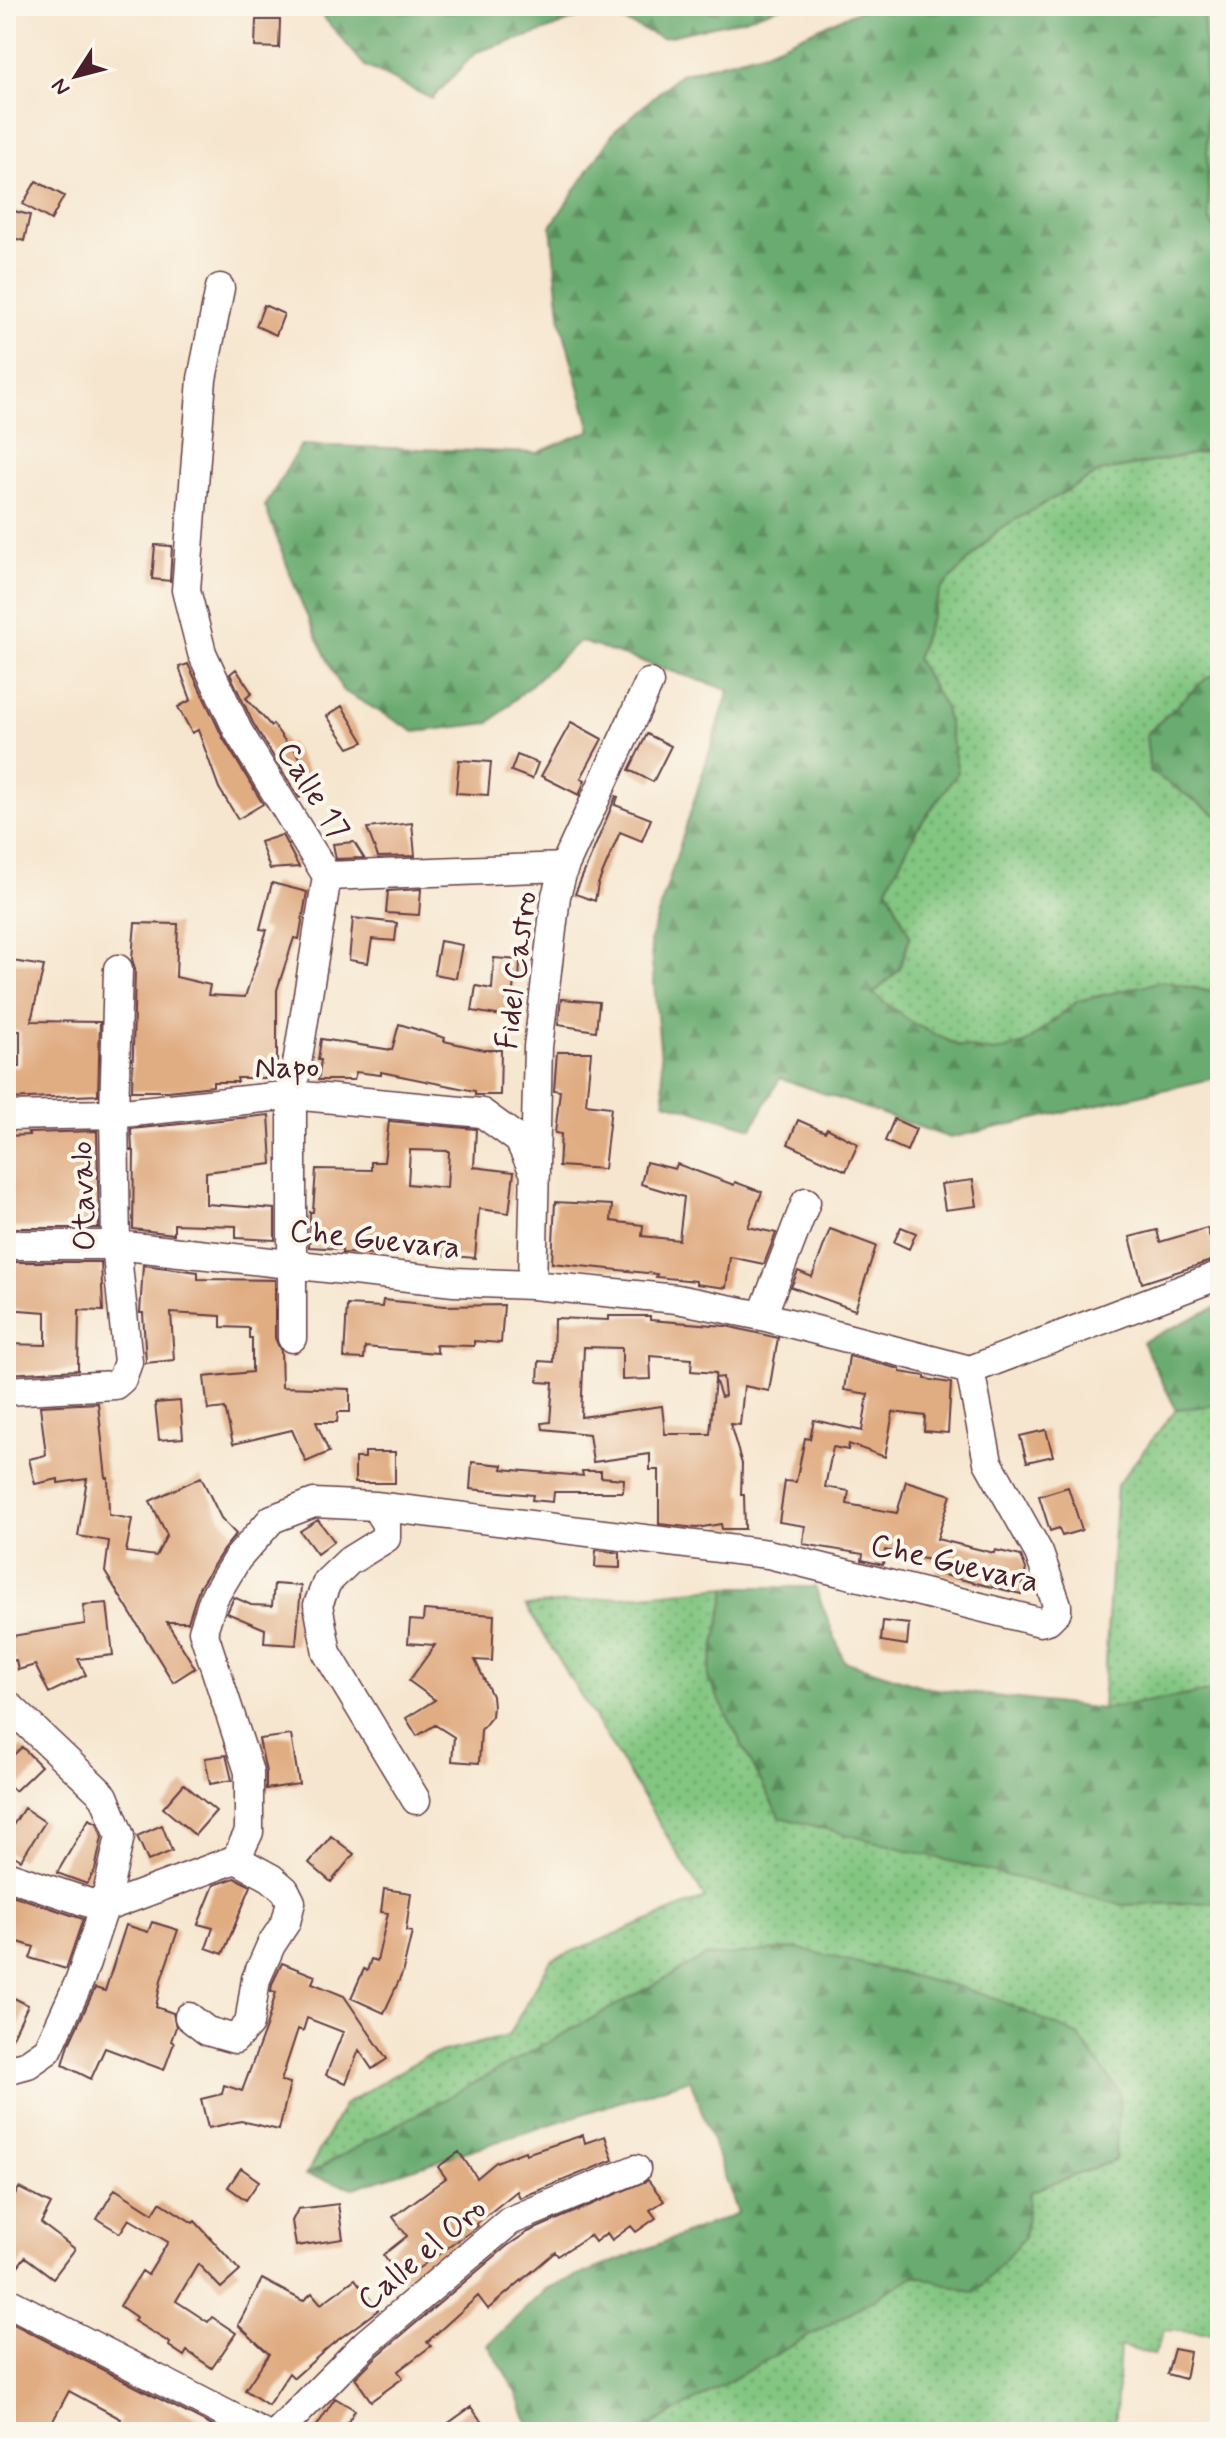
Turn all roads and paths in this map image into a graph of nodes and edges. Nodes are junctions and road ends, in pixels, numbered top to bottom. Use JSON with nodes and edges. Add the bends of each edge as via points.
{"nodes":[{"id":1,"x":220,"y":288,"type":"dead end"},
{"id":2,"x":649,"y":683,"type":"dead end"},
{"id":3,"x":564,"y":867,"type":"junction"},
{"id":4,"x":327,"y":876,"type":"junction"},
{"id":5,"x":118,"y":969,"type":"dead end"},
{"id":6,"x":292,"y":1095,"type":"junction"},
{"id":7,"x":114,"y":1114,"type":"junction"},
{"id":8,"x":6,"y":1116,"type":"edge"},
{"id":9,"x":537,"y":1178,"type":"junction"},
{"id":10,"x":806,"y":1202,"type":"dead end"},
{"id":11,"x":6,"y":1245,"type":"edge"},
{"id":12,"x":116,"y":1245,"type":"junction"},
{"id":13,"x":292,"y":1263,"type":"junction"},
{"id":14,"x":1220,"y":1275,"type":"edge"},
{"id":15,"x":532,"y":1285,"type":"junction"},
{"id":16,"x":762,"y":1316,"type":"junction"},
{"id":17,"x":292,"y":1338,"type":"dead end"},
{"id":18,"x":970,"y":1370,"type":"junction"},
{"id":19,"x":6,"y":1391,"type":"edge"},
{"id":20,"x":375,"y":1506,"type":"junction"},
{"id":21,"x":6,"y":1703,"type":"edge"},
{"id":22,"x":416,"y":1800,"type":"dead end"},
{"id":23,"x":236,"y":1859,"type":"junction"},
{"id":24,"x":6,"y":1875,"type":"edge"},
{"id":25,"x":104,"y":1908,"type":"junction"},
{"id":26,"x":189,"y":2017,"type":"dead end"},
{"id":27,"x":7,"y":2070,"type":"edge"},
{"id":28,"x":636,"y":2169,"type":"dead end"},
{"id":29,"x":6,"y":2301,"type":"edge"},
{"id":30,"x":261,"y":2432,"type":"edge"},
{"id":31,"x":278,"y":2432,"type":"edge"}],
"edges":[{"from":1,"to":4,"type":"street","name":"Calle 17","via":[[202,379],[186,590],[202,653],[238,731]]},
{"from":2,"to":3,"type":"street","name":"Fidel Castro"},
{"from":3,"to":4,"type":"street"},
{"from":3,"to":9,"type":"street","name":"Fidel Castro","via":[[538,1047]]},
{"from":4,"to":6,"type":"street","name":"Calle 17"},
{"from":5,"to":7,"type":"street","name":"Otavalo"},
{"from":6,"to":7,"type":"street","name":"Napo"},
{"from":6,"to":9,"type":"street","name":"Napo","via":[[482,1113],[519,1140]]},
{"from":6,"to":13,"type":"street","name":"Calle 17"},
{"from":7,"to":8,"type":"street","name":"Napo"},
{"from":7,"to":12,"type":"street","name":"Otavalo"},
{"from":9,"to":15,"type":"street","name":"Fidel Castro"},
{"from":10,"to":16,"type":"street"},
{"from":11,"to":12,"type":"street","name":"Che Guevara"},
{"from":12,"to":13,"type":"street","name":"Che Guevara"},
{"from":12,"to":19,"type":"street","name":"Otavalo","via":[[128,1362],[122,1379],[115,1385]]},
{"from":13,"to":15,"type":"street","name":"Che Guevara","via":[[454,1282]]},
{"from":13,"to":17,"type":"street","name":"Calle 17"},
{"from":14,"to":18,"type":"street"},
{"from":15,"to":16,"type":"street","name":"Che Guevara","via":[[677,1299]]},
{"from":16,"to":18,"type":"street","name":"Che Guevara"},
{"from":18,"to":20,"type":"street","name":"Che Guevara","via":[[988,1462],[1039,1553],[1057,1605],[1048,1620],[768,1554]]},
{"from":20,"to":22,"type":"street","via":[[386,1524],[386,1538],[327,1582],[318,1605],[327,1653]]},
{"from":20,"to":23,"type":"street","name":"Che Guevara","via":[[314,1503],[272,1519],[237,1559],[214,1597],[203,1631],[249,1772],[249,1832]]},
{"from":21,"to":25,"type":"street","via":[[104,1796],[120,1836]]},
{"from":23,"to":25,"type":"street"},
{"from":23,"to":26,"type":"street","via":[[285,1890],[291,1902],[286,1922],[256,1979],[249,2024],[235,2039],[207,2031]]},
{"from":24,"to":25,"type":"street"},
{"from":25,"to":27,"type":"street","via":[[80,1980],[48,2050]]},
{"from":28,"to":31,"type":"street","name":"Calle el Oro","via":[[510,2221],[365,2344]]},
{"from":29,"to":30,"type":"street"}]}
